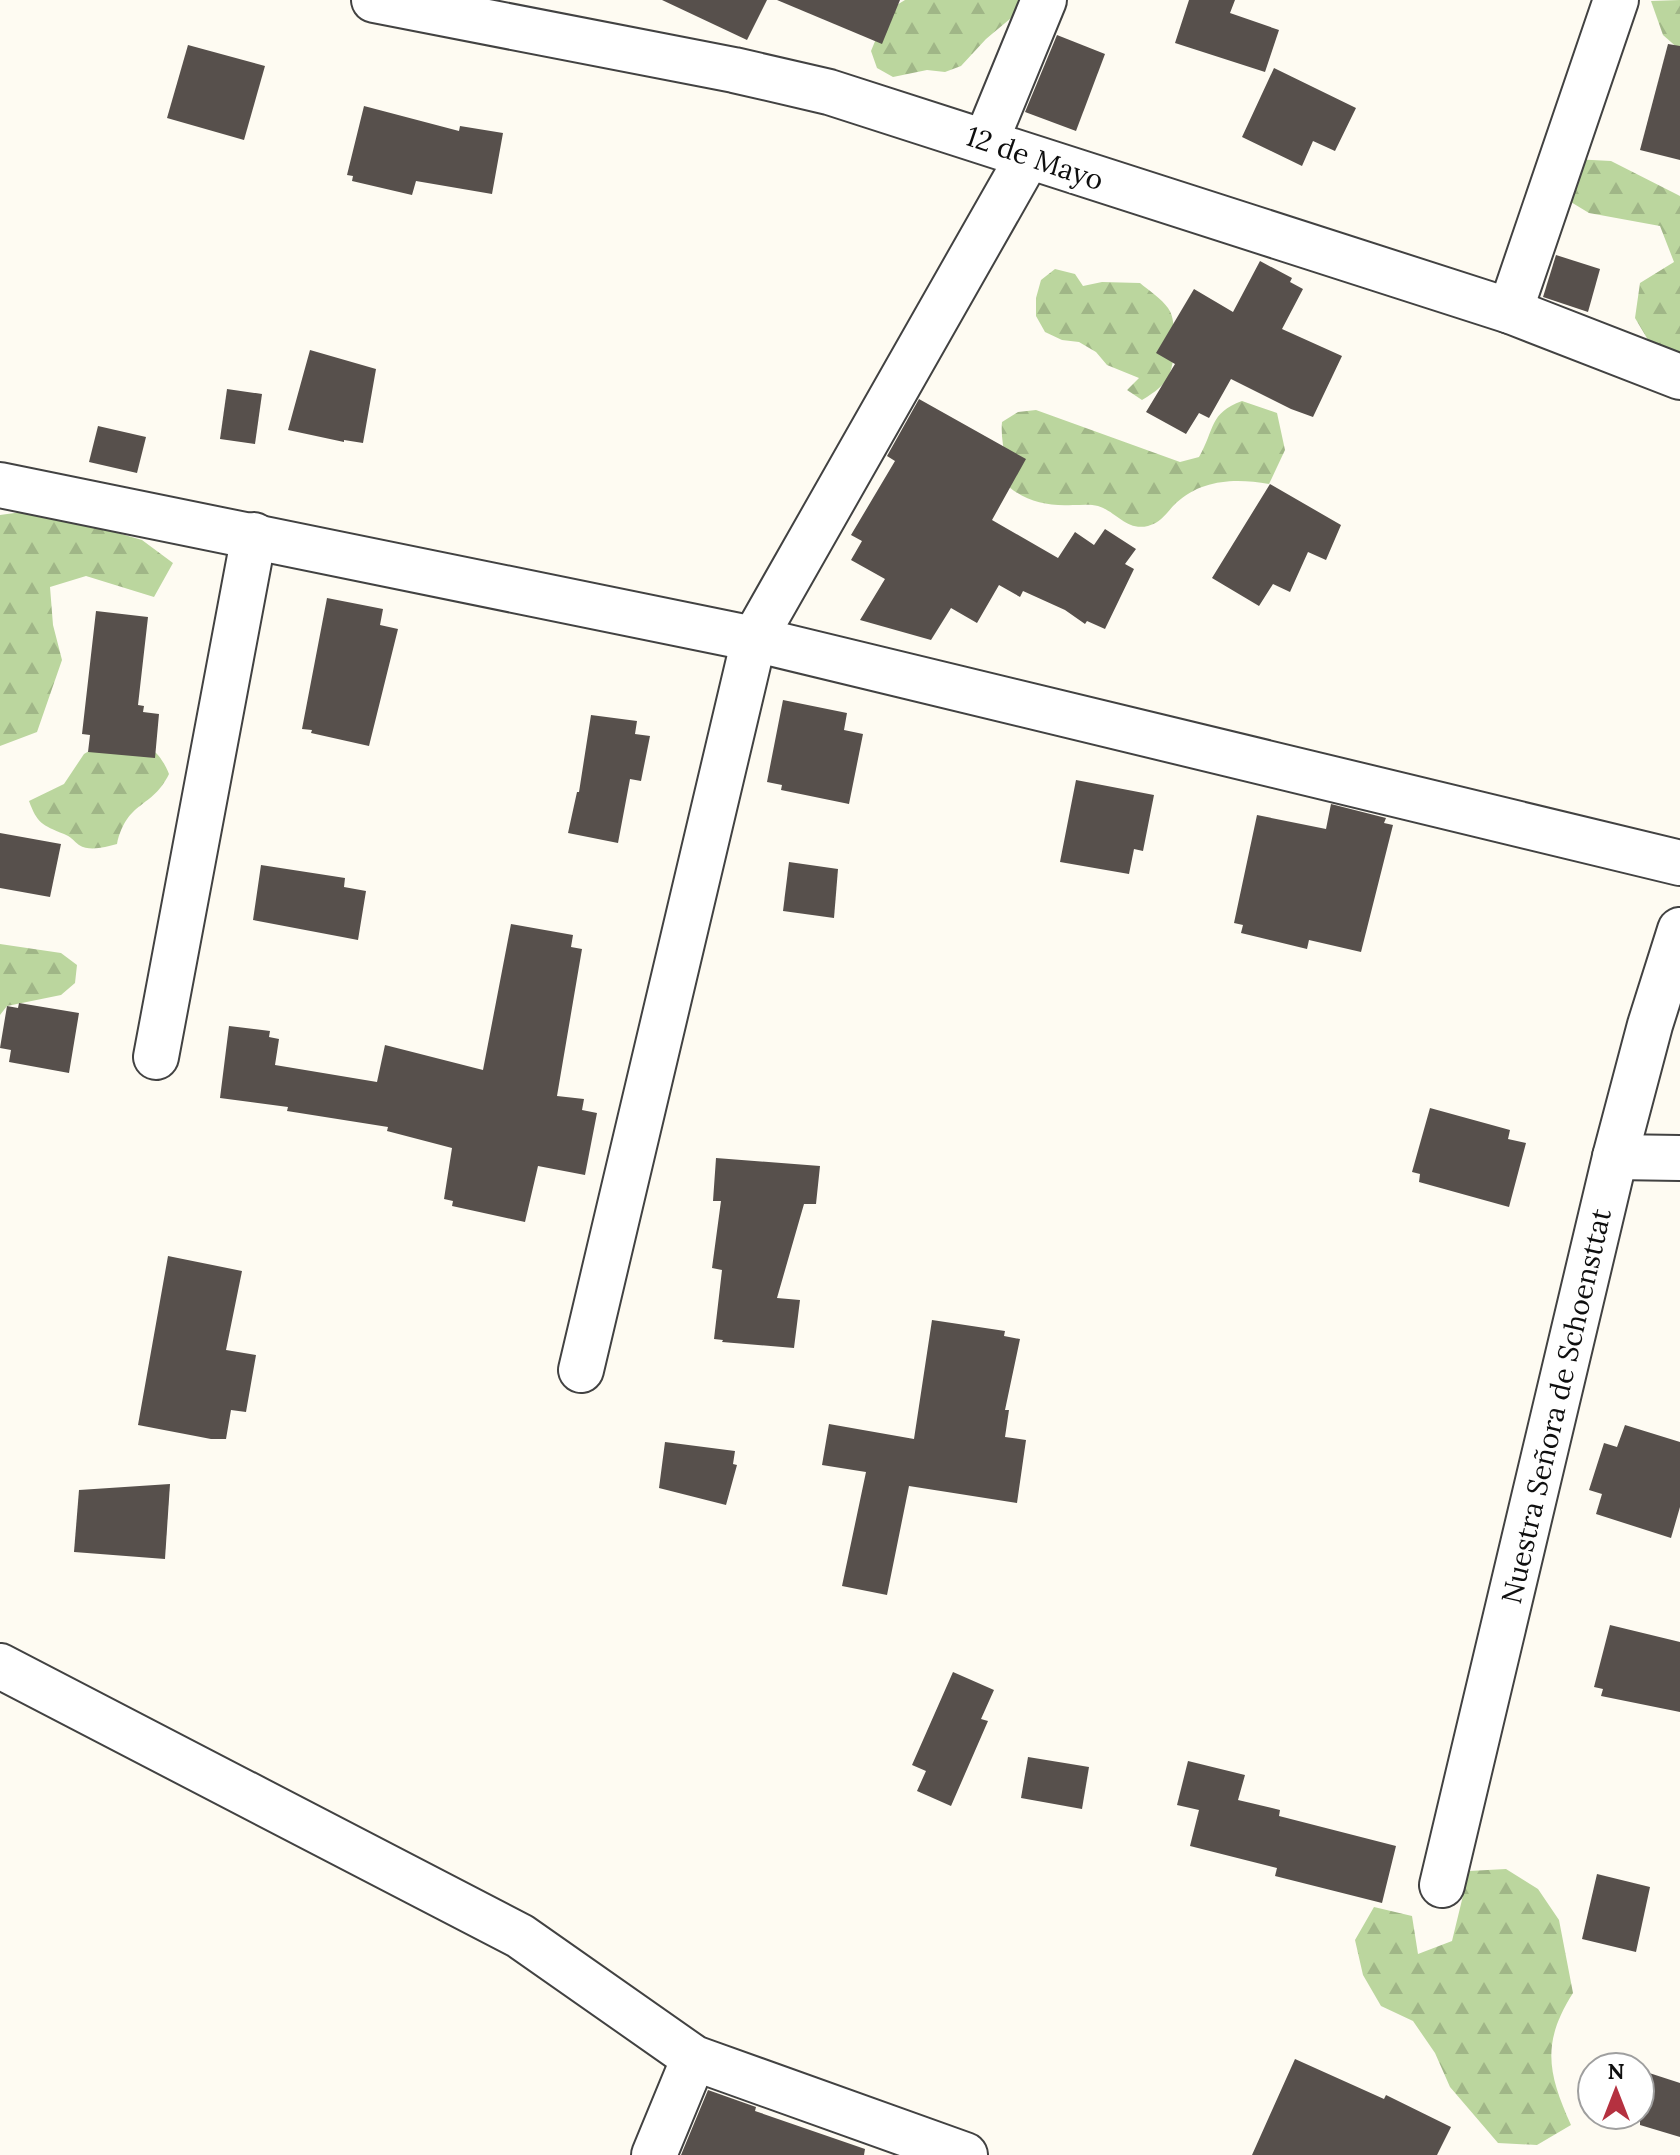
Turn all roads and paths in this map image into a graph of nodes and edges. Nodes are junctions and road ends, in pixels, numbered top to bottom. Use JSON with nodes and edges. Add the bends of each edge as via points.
{"nodes":[{"id":1,"x":374,"y":0,"type":"edge"},
{"id":2,"x":1044,"y":0,"type":"edge"},
{"id":3,"x":1616,"y":0,"type":"edge"},
{"id":4,"x":444,"y":7,"type":"edge"},
{"id":5,"x":986,"y":141,"type":"junction"},
{"id":6,"x":1028,"y":157,"type":"junction"},
{"id":7,"x":1510,"y":311,"type":"junction"},
{"id":8,"x":1680,"y":377,"type":"edge"},
{"id":9,"x":0,"y":485,"type":"edge"},
{"id":10,"x":254,"y":535,"type":"junction"},
{"id":11,"x":754,"y":639,"type":"junction"},
{"id":12,"x":1680,"y":863,"type":"edge"},
{"id":13,"x":1680,"y":930,"type":"edge"},
{"id":14,"x":156,"y":1057,"type":"dead end"},
{"id":15,"x":1615,"y":1157,"type":"junction"},
{"id":16,"x":1680,"y":1158,"type":"edge"},
{"id":17,"x":581,"y":1370,"type":"dead end"},
{"id":18,"x":0,"y":1666,"type":"edge"},
{"id":19,"x":1442,"y":1885,"type":"dead end"},
{"id":20,"x":694,"y":2058,"type":"junction"},
{"id":21,"x":654,"y":2155,"type":"edge"},
{"id":22,"x":965,"y":2155,"type":"edge"}],
"edges":[{"from":1,"to":4,"type":"street","name":"12 de Mayo"},
{"from":2,"to":5,"type":"street"},
{"from":3,"to":7,"type":"street"},
{"from":4,"to":5,"type":"street","name":"12 de Mayo","via":[[816,88]]},
{"from":5,"to":6,"type":"street","name":"12 de Mayo"},
{"from":6,"to":7,"type":"street","name":"12 de Mayo"},
{"from":6,"to":11,"type":"street"},
{"from":7,"to":8,"type":"street","name":"12 de Mayo"},
{"from":9,"to":10,"type":"street"},
{"from":10,"to":11,"type":"street"},
{"from":10,"to":14,"type":"street"},
{"from":11,"to":12,"type":"street"},
{"from":11,"to":17,"type":"street"},
{"from":13,"to":15,"type":"street","name":"Nuestra Señora de Schoensttat"},
{"from":15,"to":16,"type":"street"},
{"from":15,"to":19,"type":"street","name":"Nuestra Señora de Schoensttat"},
{"from":18,"to":20,"type":"street","via":[[520,1936]]},
{"from":20,"to":21,"type":"street"},
{"from":20,"to":22,"type":"street"}]}
